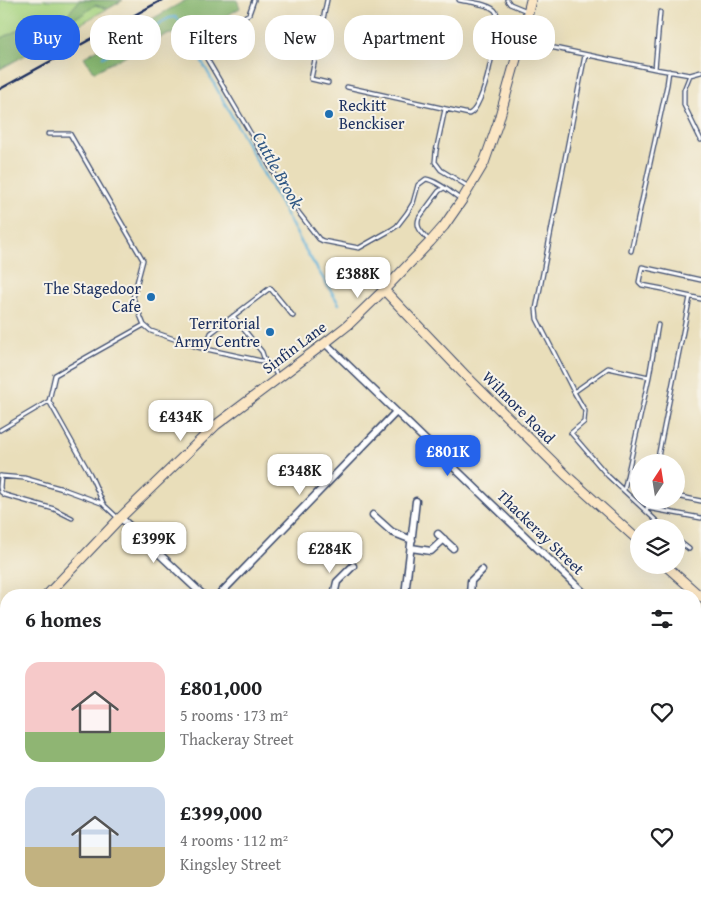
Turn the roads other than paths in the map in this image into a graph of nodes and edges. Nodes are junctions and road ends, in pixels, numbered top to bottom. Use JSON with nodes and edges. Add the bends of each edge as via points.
{"nodes":[{"id":1,"x":254,"y":0,"type":"edge"},
{"id":2,"x":327,"y":0,"type":"edge"},
{"id":3,"x":460,"y":0,"type":"edge"},
{"id":4,"x":507,"y":0,"type":"edge"},
{"id":5,"x":531,"y":0,"type":"edge"},
{"id":6,"x":528,"y":12,"type":"junction"},
{"id":7,"x":660,"y":12,"type":"dead end"},
{"id":8,"x":527,"y":15,"type":"edge"},
{"id":9,"x":555,"y":48,"type":"edge"},
{"id":10,"x":585,"y":55,"type":"junction"},
{"id":11,"x":516,"y":60,"type":"edge"},
{"id":12,"x":655,"y":69,"type":"junction"},
{"id":13,"x":669,"y":71,"type":"junction"},
{"id":14,"x":701,"y":72,"type":"edge"},
{"id":15,"x":690,"y":75,"type":"junction"},
{"id":16,"x":328,"y":83,"type":"dead end"},
{"id":17,"x":347,"y":87,"type":"dead end"},
{"id":18,"x":445,"y":109,"type":"junction"},
{"id":19,"x":48,"y":134,"type":"dead end"},
{"id":20,"x":701,"y":140,"type":"edge"},
{"id":21,"x":444,"y":188,"type":"junction"},
{"id":22,"x":470,"y":188,"type":"junction"},
{"id":23,"x":462,"y":200,"type":"junction"},
{"id":24,"x":430,"y":242,"type":"junction"},
{"id":25,"x":631,"y":251,"type":"dead end"},
{"id":26,"x":701,"y":280,"type":"edge"},
{"id":27,"x":384,"y":290,"type":"junction"},
{"id":28,"x":690,"y":297,"type":"junction"},
{"id":29,"x":701,"y":299,"type":"edge"},
{"id":30,"x":233,"y":316,"type":"junction"},
{"id":31,"x":293,"y":316,"type":"dead end"},
{"id":32,"x":658,"y":324,"type":"dead end"},
{"id":33,"x":144,"y":325,"type":"junction"},
{"id":34,"x":325,"y":343,"type":"junction"},
{"id":35,"x":204,"y":348,"type":"junction"},
{"id":36,"x":266,"y":362,"type":"junction"},
{"id":37,"x":278,"y":377,"type":"junction"},
{"id":38,"x":649,"y":377,"type":"junction"},
{"id":39,"x":574,"y":392,"type":"junction"},
{"id":40,"x":49,"y":401,"type":"junction"},
{"id":41,"x":396,"y":412,"type":"junction"},
{"id":42,"x":0,"y":430,"type":"edge"},
{"id":43,"x":659,"y":454,"type":"edge"},
{"id":44,"x":0,"y":476,"type":"edge"},
{"id":45,"x":0,"y":487,"type":"edge"},
{"id":46,"x":624,"y":490,"type":"junction"},
{"id":47,"x":685,"y":498,"type":"edge"},
{"id":48,"x":416,"y":501,"type":"dead end"},
{"id":49,"x":701,"y":501,"type":"edge"},
{"id":50,"x":104,"y":504,"type":"junction"},
{"id":51,"x":647,"y":510,"type":"junction"},
{"id":52,"x":373,"y":515,"type":"dead end"},
{"id":53,"x":72,"y":518,"type":"dead end"},
{"id":54,"x":120,"y":518,"type":"junction"},
{"id":55,"x":701,"y":518,"type":"edge"},
{"id":56,"x":656,"y":519,"type":"edge"},
{"id":57,"x":630,"y":533,"type":"edge"},
{"id":58,"x":412,"y":544,"type":"junction"},
{"id":59,"x":685,"y":546,"type":"edge"},
{"id":60,"x":453,"y":548,"type":"dead end"},
{"id":61,"x":689,"y":549,"type":"dead end"},
{"id":62,"x":353,"y":566,"type":"dead end"},
{"id":63,"x":482,"y":570,"type":"dead end"},
{"id":64,"x":675,"y":574,"type":"edge"},
{"id":65,"x":53,"y":589,"type":"edge"},
{"id":66,"x":197,"y":589,"type":"edge"},
{"id":67,"x":225,"y":589,"type":"edge"},
{"id":68,"x":335,"y":589,"type":"edge"},
{"id":69,"x":406,"y":589,"type":"edge"},
{"id":70,"x":470,"y":589,"type":"edge"},
{"id":71,"x":580,"y":589,"type":"edge"},
{"id":72,"x":692,"y":589,"type":"edge"}],
"edges":[{"from":1,"to":21,"type":"lane","via":[[249,14],[204,41],[204,52],[292,204],[319,239],[359,248],[397,226],[413,203],[422,181],[430,179]]},
{"from":2,"to":16,"type":"lane","via":[[311,79]]},
{"from":3,"to":18,"type":"lane","via":[[489,6],[497,13],[498,21],[477,106],[469,114]]},
{"from":4,"to":6,"type":"lane"},
{"from":5,"to":6,"type":"street","name":"Sinfin Lane"},
{"from":6,"to":8,"type":"street","name":"Sinfin Lane"},
{"from":7,"to":12,"type":"lane"},
{"from":9,"to":10,"type":"lane"},
{"from":10,"to":12,"type":"lane"},
{"from":10,"to":39,"type":"lane","via":[[536,309],[537,319]]},
{"from":11,"to":22,"type":"street","name":"Sinfin Lane","via":[[496,131]]},
{"from":12,"to":13,"type":"lane"},
{"from":13,"to":15,"type":"lane"},
{"from":13,"to":25,"type":"lane"},
{"from":14,"to":15,"type":"lane"},
{"from":15,"to":20,"type":"lane","via":[[684,90],[684,105]]},
{"from":17,"to":18,"type":"lane"},
{"from":18,"to":22,"type":"lane","via":[[435,162],[441,170]]},
{"from":19,"to":33,"type":"lane","via":[[70,134],[143,260],[133,298]]},
{"from":21,"to":23,"type":"lane"},
{"from":21,"to":24,"type":"lane","via":[[419,218],[418,226]]},
{"from":22,"to":23,"type":"street","name":"Sinfin Lane"},
{"from":23,"to":24,"type":"street","name":"Sinfin Lane"},
{"from":24,"to":27,"type":"street","name":"Sinfin Lane"},
{"from":26,"to":28,"type":"lane","via":[[642,267],[642,285]]},
{"from":27,"to":34,"type":"street","name":"Sinfin Lane"},
{"from":27,"to":57,"type":"street","name":"Wilmore Road","via":[[567,476]]},
{"from":28,"to":29,"type":"lane"},
{"from":28,"to":43,"type":"lane"},
{"from":30,"to":31,"type":"lane","via":[[270,288]]},
{"from":30,"to":35,"type":"lane","via":[[211,333]]},
{"from":30,"to":36,"type":"lane","via":[[262,352]]},
{"from":32,"to":38,"type":"lane"},
{"from":33,"to":35,"type":"lane","via":[[151,331]]},
{"from":33,"to":40,"type":"lane","via":[[55,376]]},
{"from":34,"to":37,"type":"street","name":"Sinfin Lane"},
{"from":34,"to":41,"type":"street","name":"Thackeray Street"},
{"from":35,"to":36,"type":"lane"},
{"from":36,"to":37,"type":"lane"},
{"from":37,"to":54,"type":"street","name":"Sinfin Lane","via":[[216,425]]},
{"from":38,"to":39,"type":"lane","via":[[608,368]]},
{"from":38,"to":46,"type":"lane"},
{"from":39,"to":46,"type":"lane","via":[[586,411],[584,422],[571,433]]},
{"from":40,"to":42,"type":"lane"},
{"from":40,"to":50,"type":"lane"},
{"from":41,"to":67,"type":"street"},
{"from":41,"to":71,"type":"street","name":"Thackeray Street"},
{"from":44,"to":45,"type":"lane"},
{"from":44,"to":50,"type":"lane","via":[[24,478]]},
{"from":45,"to":53,"type":"lane","via":[[5,495],[54,509]]},
{"from":46,"to":51,"type":"lane"},
{"from":47,"to":49,"type":"lane"},
{"from":48,"to":58,"type":"street"},
{"from":50,"to":54,"type":"lane"},
{"from":51,"to":55,"type":"lane"},
{"from":51,"to":56,"type":"lane"},
{"from":52,"to":58,"type":"street"},
{"from":54,"to":65,"type":"street","name":"Sinfin Lane"},
{"from":54,"to":66,"type":"street"},
{"from":58,"to":60,"type":"street","via":[[431,551],[441,536]]},
{"from":58,"to":69,"type":"street"},
{"from":59,"to":61,"type":"lane"},
{"from":62,"to":68,"type":"street","via":[[337,582]]},
{"from":63,"to":70,"type":"street","via":[[471,581]]},
{"from":64,"to":72,"type":"street"}]}
